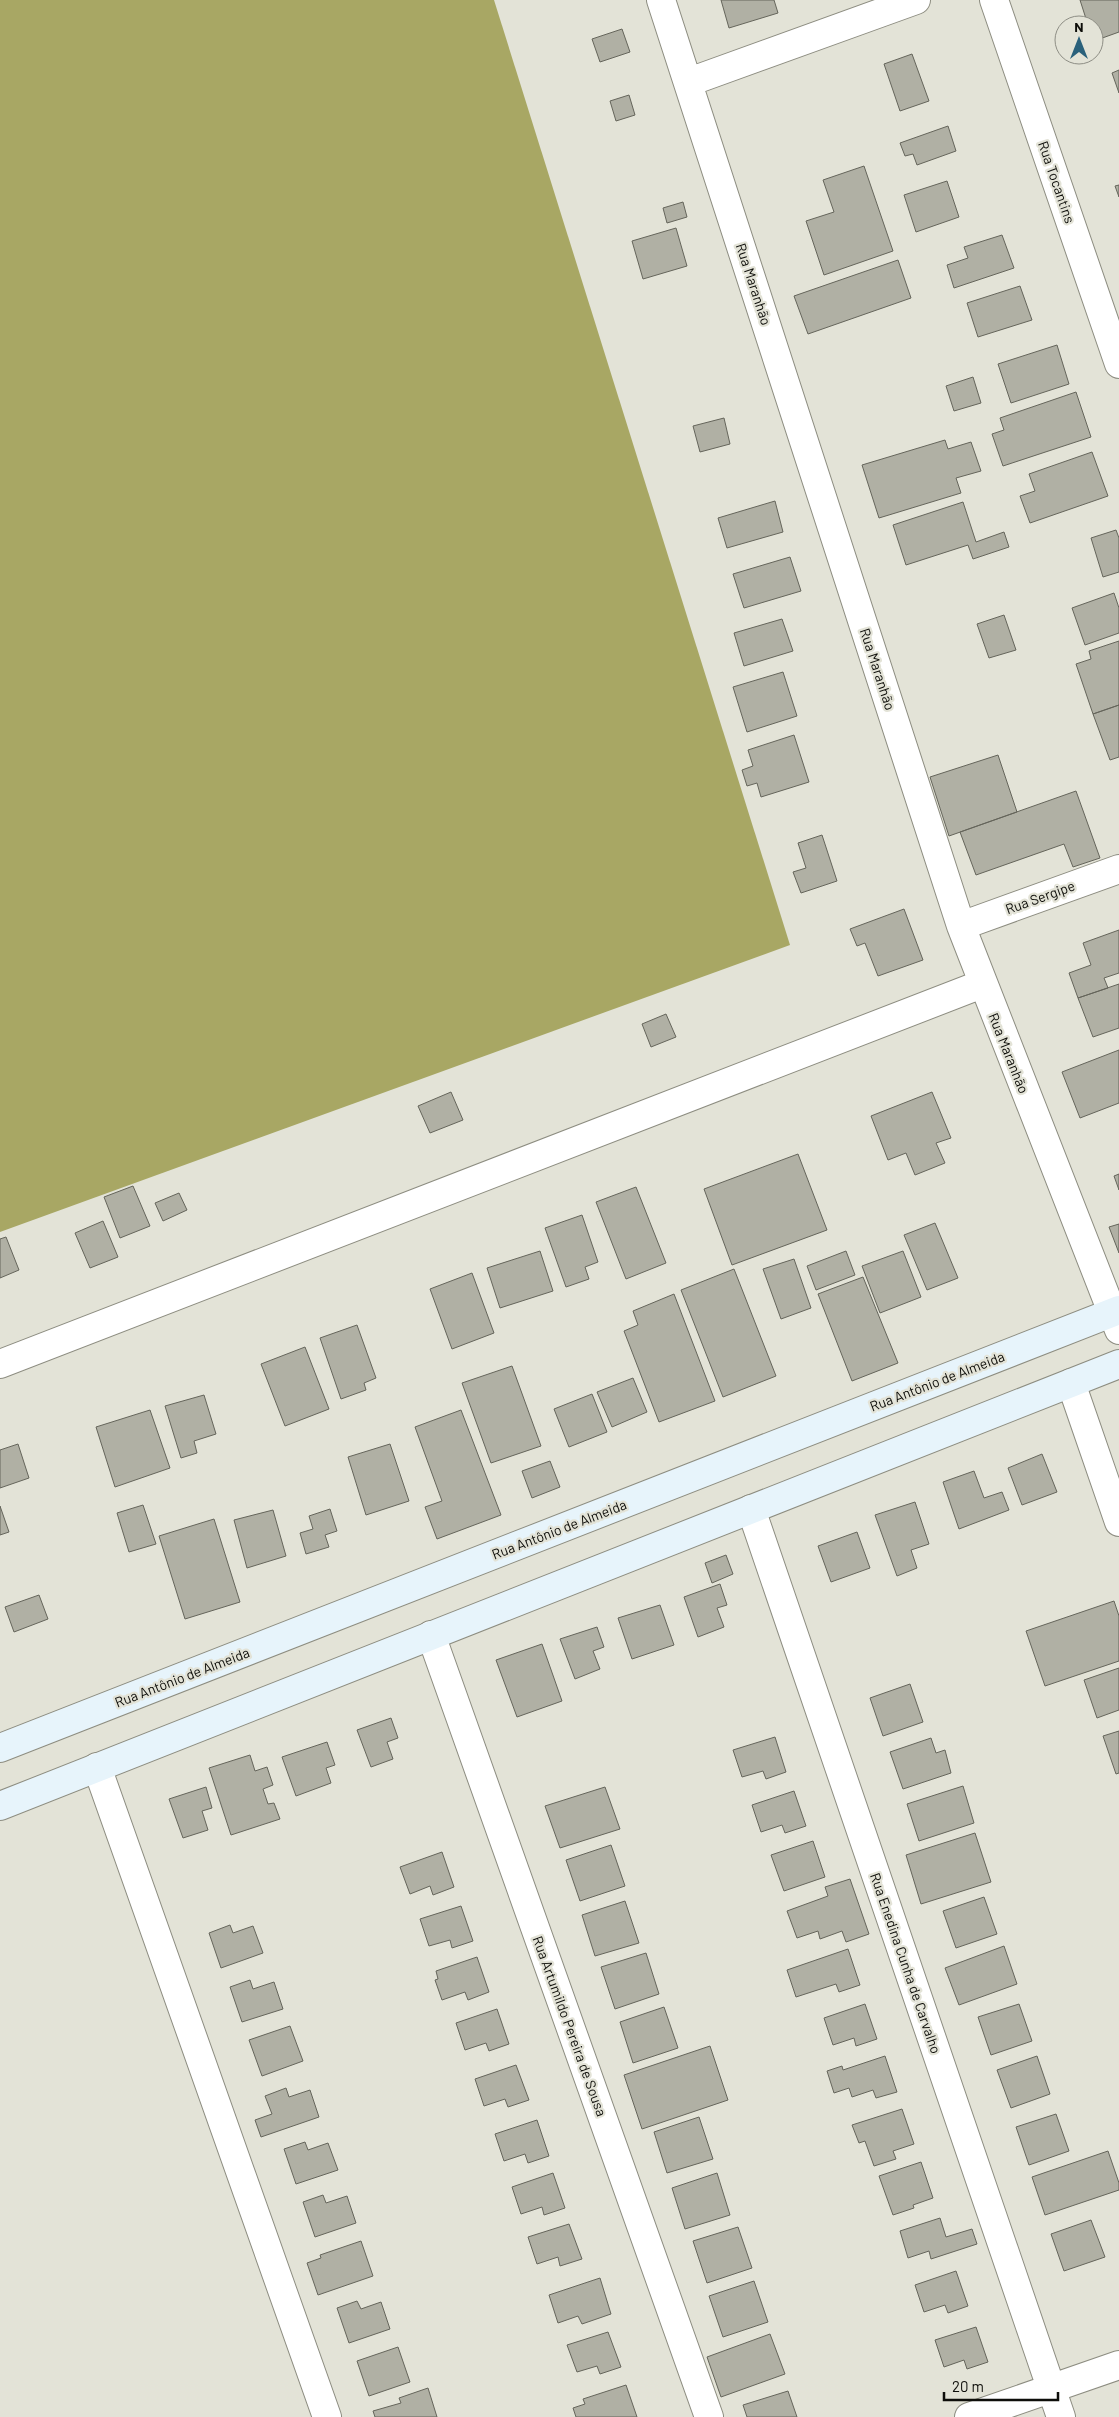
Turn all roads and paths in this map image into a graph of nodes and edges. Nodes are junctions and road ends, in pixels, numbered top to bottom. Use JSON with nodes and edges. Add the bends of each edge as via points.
{"nodes":[{"id":1,"x":662,"y":0,"type":"edge"},
{"id":2,"x":916,"y":0,"type":"edge"},
{"id":3,"x":994,"y":0,"type":"edge"},
{"id":4,"x":689,"y":82,"type":"junction"},
{"id":5,"x":1119,"y":364,"type":"edge"},
{"id":6,"x":1119,"y":869,"type":"edge"},
{"id":7,"x":961,"y":926,"type":"junction"},
{"id":8,"x":982,"y":984,"type":"junction"},
{"id":9,"x":1117,"y":1318,"type":"edge"},
{"id":10,"x":0,"y":1364,"type":"edge"},
{"id":11,"x":1119,"y":1364,"type":"edge"},
{"id":12,"x":1071,"y":1383,"type":"junction"},
{"id":13,"x":751,"y":1509,"type":"junction"},
{"id":14,"x":1119,"y":1522,"type":"edge"},
{"id":15,"x":431,"y":1635,"type":"junction"},
{"id":16,"x":0,"y":1748,"type":"edge"},
{"id":17,"x":97,"y":1767,"type":"junction"},
{"id":18,"x":0,"y":1806,"type":"edge"},
{"id":19,"x":1119,"y":2365,"type":"edge"},
{"id":20,"x":1051,"y":2388,"type":"junction"},
{"id":21,"x":327,"y":2417,"type":"edge"},
{"id":22,"x":709,"y":2417,"type":"edge"},
{"id":23,"x":969,"y":2417,"type":"edge"},
{"id":24,"x":1061,"y":2417,"type":"edge"}],
"edges":[{"from":1,"to":4,"type":"street","name":"Rua Maranhão"},
{"from":2,"to":4,"type":"street"},
{"from":3,"to":5,"type":"street","name":"Rua Tocantins"},
{"from":4,"to":7,"type":"street","name":"Rua Maranhão"},
{"from":6,"to":7,"type":"street","name":"Rua Sergipe"},
{"from":7,"to":8,"type":"street","name":"Rua Maranhão"},
{"from":8,"to":9,"type":"street","name":"Rua Maranhão"},
{"from":8,"to":10,"type":"street"},
{"from":9,"to":16,"type":"street","name":"Rua Antônio de Almeida"},
{"from":11,"to":12,"type":"street"},
{"from":12,"to":13,"type":"street"},
{"from":12,"to":14,"type":"street"},
{"from":13,"to":15,"type":"street"},
{"from":13,"to":20,"type":"street","name":"Rua Enedina Cunha de Carvalho"},
{"from":15,"to":17,"type":"street"},
{"from":15,"to":22,"type":"street","name":"Rua Artumildo Pereira de Sousa"},
{"from":17,"to":18,"type":"street"},
{"from":17,"to":21,"type":"street"},
{"from":19,"to":20,"type":"street"},
{"from":20,"to":23,"type":"street"},
{"from":20,"to":24,"type":"street","name":"Rua Enedina Cunha de Carvalho"}]}
